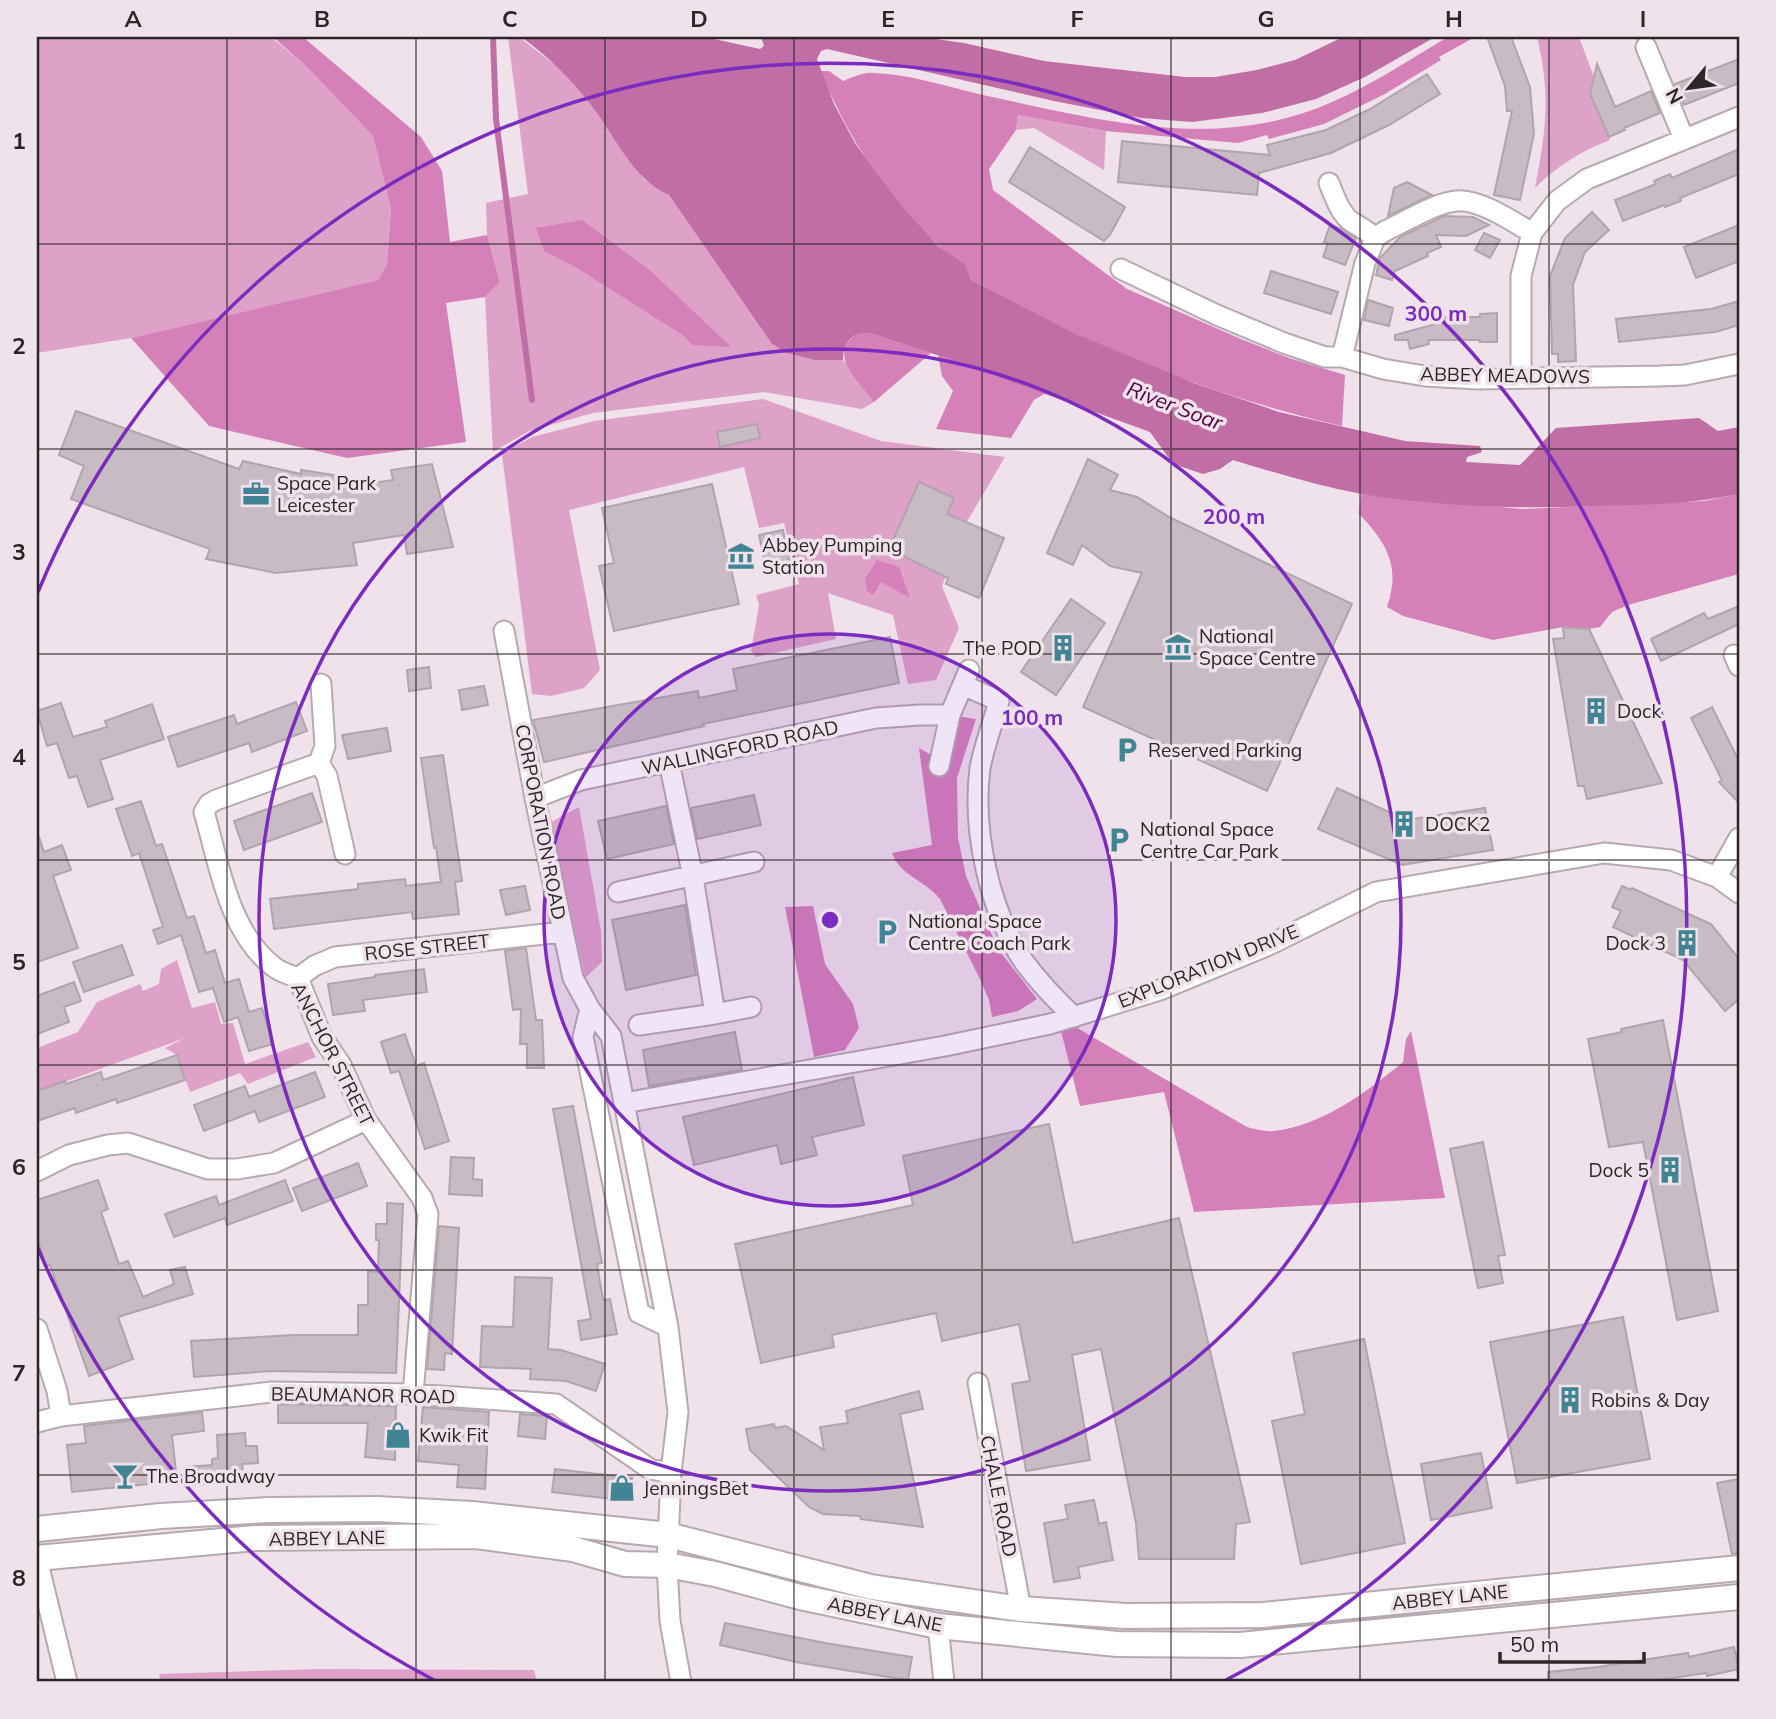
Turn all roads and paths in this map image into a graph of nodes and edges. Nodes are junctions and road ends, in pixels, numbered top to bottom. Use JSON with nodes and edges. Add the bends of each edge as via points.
{"nodes":[{"id":1,"x":1646,"y":47,"type":"dead end"},
{"id":2,"x":1739,"y":117,"type":"edge"},
{"id":3,"x":1684,"y":139,"type":"junction"},
{"id":4,"x":1329,"y":183,"type":"dead end"},
{"id":5,"x":1532,"y":233,"type":"junction"},
{"id":6,"x":1375,"y":238,"type":"junction"},
{"id":7,"x":1121,"y":269,"type":"dead end"},
{"id":8,"x":1342,"y":357,"type":"junction"},
{"id":9,"x":1739,"y":364,"type":"edge"},
{"id":10,"x":1521,"y":377,"type":"junction"},
{"id":11,"x":504,"y":631,"type":"dead end"},
{"id":12,"x":321,"y":684,"type":"dead end"},
{"id":13,"x":950,"y":715,"type":"junction"},
{"id":14,"x":669,"y":762,"type":"junction"},
{"id":15,"x":319,"y":763,"type":"junction"},
{"id":16,"x":940,"y":766,"type":"dead end"},
{"id":17,"x":534,"y":798,"type":"junction"},
{"id":18,"x":1739,"y":838,"type":"edge"},
{"id":19,"x":345,"y":855,"type":"dead end"},
{"id":20,"x":754,"y":862,"type":"dead end"},
{"id":21,"x":693,"y":877,"type":"junction"},
{"id":22,"x":1717,"y":877,"type":"junction"},
{"id":23,"x":618,"y":892,"type":"dead end"},
{"id":24,"x":1739,"y":893,"type":"edge"},
{"id":25,"x":563,"y":932,"type":"junction"},
{"id":26,"x":298,"y":978,"type":"junction"},
{"id":27,"x":751,"y":1007,"type":"dead end"},
{"id":28,"x":590,"y":1009,"type":"junction"},
{"id":29,"x":715,"y":1014,"type":"junction"},
{"id":30,"x":1074,"y":1017,"type":"junction"},
{"id":31,"x":639,"y":1025,"type":"dead end"},
{"id":32,"x":624,"y":1103,"type":"junction"},
{"id":33,"x":366,"y":1121,"type":"junction"},
{"id":34,"x":37,"y":1171,"type":"edge"},
{"id":35,"x":668,"y":1327,"type":"junction"},
{"id":36,"x":37,"y":1329,"type":"edge"},
{"id":37,"x":978,"y":1383,"type":"dead end"},
{"id":38,"x":413,"y":1394,"type":"junction"},
{"id":39,"x":61,"y":1416,"type":"junction"},
{"id":40,"x":37,"y":1422,"type":"edge"},
{"id":41,"x":671,"y":1473,"type":"junction"},
{"id":42,"x":40,"y":1529,"type":"edge"},
{"id":43,"x":668,"y":1535,"type":"junction"},
{"id":44,"x":40,"y":1558,"type":"edge"},
{"id":45,"x":667,"y":1565,"type":"junction"},
{"id":46,"x":1739,"y":1568,"type":"edge"},
{"id":47,"x":1739,"y":1597,"type":"edge"},
{"id":48,"x":1021,"y":1609,"type":"junction"},
{"id":49,"x":938,"y":1626,"type":"junction"},
{"id":50,"x":67,"y":1682,"type":"edge"},
{"id":51,"x":681,"y":1682,"type":"edge"},
{"id":52,"x":944,"y":1682,"type":"edge"}],
"edges":[{"from":1,"to":3,"type":"street"},
{"from":2,"to":3,"type":"street"},
{"from":3,"to":5,"type":"street","via":[[1578,184],[1557,201]]},
{"from":4,"to":6,"type":"street","via":[[1350,221]]},
{"from":5,"to":6,"type":"street","via":[[1495,213],[1457,201]]},
{"from":5,"to":10,"type":"street","via":[[1521,276]]},
{"from":6,"to":8,"type":"street","via":[[1364,263]]},
{"from":7,"to":8,"type":"street","name":"ABBEY MEADOWS","via":[[1284,343],[1325,357]]},
{"from":8,"to":10,"type":"street","name":"ABBEY MEADOWS","via":[[1425,376]]},
{"from":9,"to":10,"type":"street","name":"ABBEY MEADOWS","via":[[1685,374]]},
{"from":11,"to":17,"type":"street","name":"CORPORATION ROAD"},
{"from":12,"to":15,"type":"street","via":[[325,746]]},
{"from":13,"to":14,"type":"street","name":"WALLINGFORD ROAD","via":[[876,718]]},
{"from":13,"to":16,"type":"street"},
{"from":13,"to":30,"type":"street","via":[[966,677],[999,701],[981,766],[978,801],[987,876],[1023,960]]},
{"from":14,"to":17,"type":"street","name":"WALLINGFORD ROAD","via":[[581,780]]},
{"from":14,"to":21,"type":"street"},
{"from":15,"to":19,"type":"street","via":[[327,776]]},
{"from":15,"to":26,"type":"street","name":"ANCHOR STREET","via":[[216,800],[204,812],[229,899],[245,933],[275,968]]},
{"from":17,"to":25,"type":"street","name":"CORPORATION ROAD"},
{"from":18,"to":22,"type":"street"},
{"from":20,"to":21,"type":"street"},
{"from":21,"to":23,"type":"street"},
{"from":21,"to":29,"type":"street"},
{"from":22,"to":24,"type":"street","name":"EXPLORATION DRIVE"},
{"from":22,"to":30,"type":"street","name":"EXPLORATION DRIVE","via":[[1671,860],[1604,853],[1376,892],[1257,950],[1160,990]]},
{"from":25,"to":26,"type":"street","name":"ROSE STREET","via":[[335,957]]},
{"from":25,"to":28,"type":"street","name":"CORPORATION ROAD","via":[[573,978]]},
{"from":26,"to":33,"type":"street","name":"ANCHOR STREET","via":[[322,1037],[341,1065]]},
{"from":27,"to":29,"type":"street"},
{"from":28,"to":32,"type":"street","name":"CORPORATION ROAD","via":[[611,1036]]},
{"from":28,"to":35,"type":"street","via":[[583,1037],[639,1313]]},
{"from":29,"to":31,"type":"street"},
{"from":30,"to":32,"type":"street","name":"EXPLORATION DRIVE","via":[[945,1046]]},
{"from":32,"to":35,"type":"street","name":"CORPORATION ROAD"},
{"from":33,"to":34,"type":"street","via":[[274,1163],[237,1169],[208,1169],[128,1143],[69,1156]]},
{"from":33,"to":38,"type":"street","name":"ANCHOR STREET","via":[[428,1213]]},
{"from":35,"to":41,"type":"street","name":"CORPORATION ROAD","via":[[678,1412]]},
{"from":36,"to":39,"type":"street"},
{"from":37,"to":48,"type":"street","name":"CHALE ROAD"},
{"from":38,"to":39,"type":"street","name":"BEAUMANOR ROAD","via":[[272,1392]]},
{"from":38,"to":41,"type":"street","name":"BEAUMANOR ROAD","via":[[556,1404],[650,1469]]},
{"from":39,"to":40,"type":"street","name":"BEAUMANOR ROAD"},
{"from":41,"to":43,"type":"street","name":"CORPORATION ROAD"},
{"from":42,"to":43,"type":"main road","name":"ABBEY LANE","via":[[161,1516],[377,1509]]},
{"from":42,"to":44,"type":"main road"},
{"from":43,"to":45,"type":"street","name":"CORPORATION ROAD"},
{"from":43,"to":48,"type":"main road","name":"ABBEY LANE","via":[[871,1587]]},
{"from":44,"to":45,"type":"main road","name":"ABBEY LANE","via":[[255,1538],[476,1536],[573,1549],[625,1564]]},
{"from":44,"to":50,"type":"street"},
{"from":45,"to":49,"type":"main road","name":"ABBEY LANE"},
{"from":45,"to":51,"type":"street","name":"CORPORATION ROAD","via":[[670,1621]]},
{"from":46,"to":48,"type":"main road","name":"ABBEY LANE","via":[[1264,1615],[1126,1616]]},
{"from":47,"to":49,"type":"main road","name":"ABBEY LANE","via":[[1240,1645],[1117,1644]]},
{"from":49,"to":52,"type":"street"}]}
